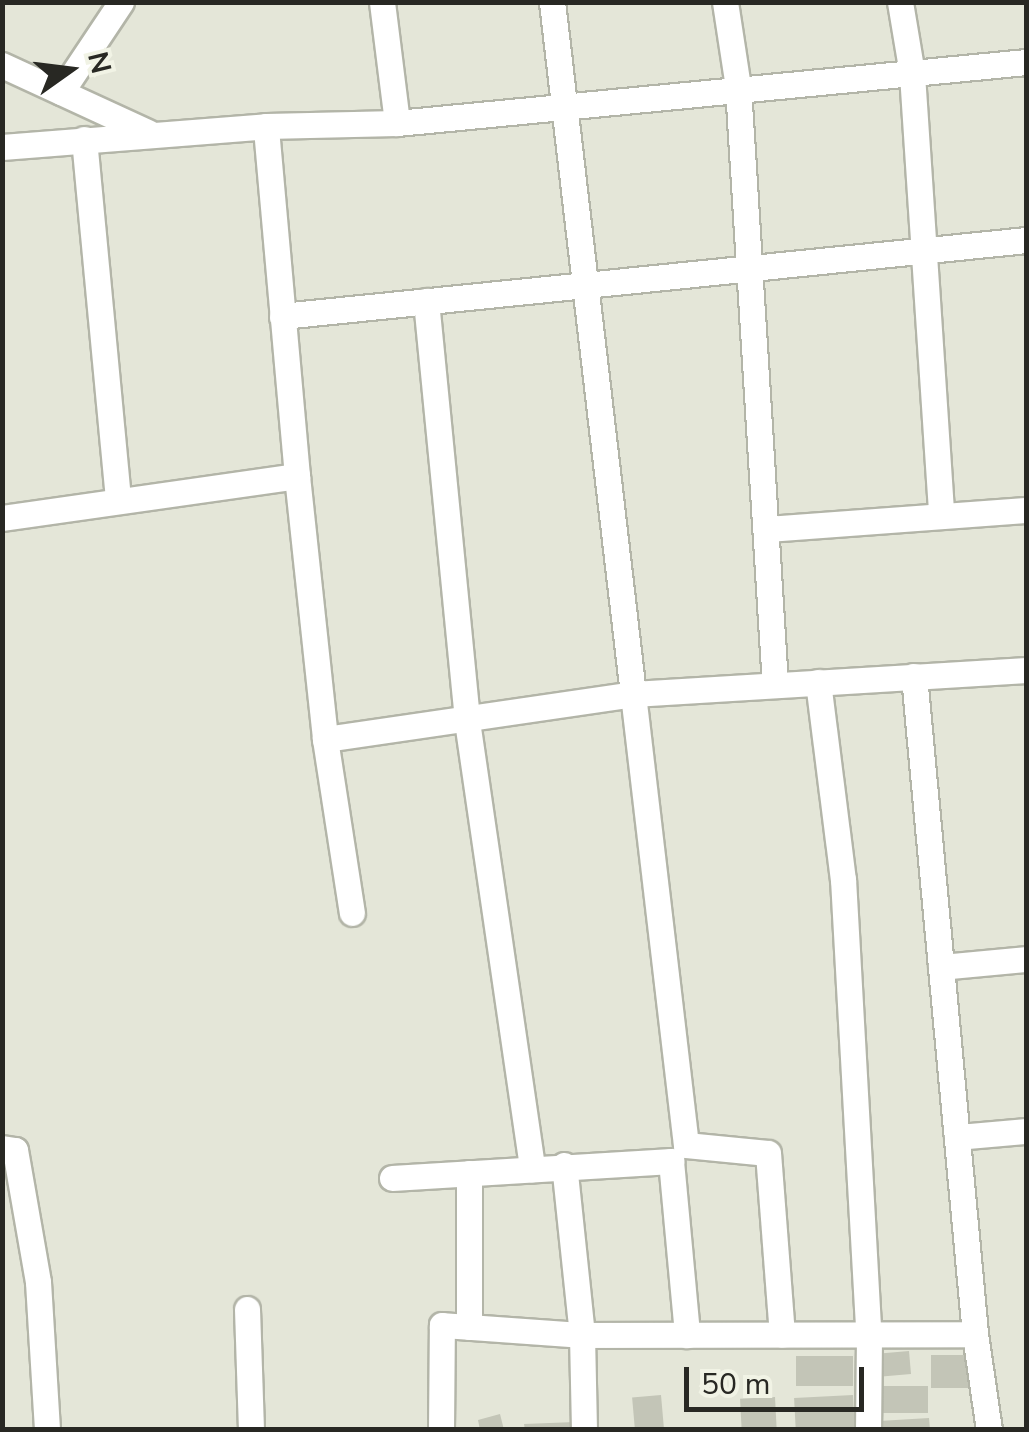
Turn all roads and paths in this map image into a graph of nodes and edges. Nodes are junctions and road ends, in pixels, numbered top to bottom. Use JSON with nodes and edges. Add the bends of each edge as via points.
{"nodes":[{"id":1,"x":121,"y":2,"type":"edge"},
{"id":2,"x":382,"y":2,"type":"edge"},
{"id":3,"x":552,"y":2,"type":"edge"},
{"id":4,"x":726,"y":2,"type":"edge"},
{"id":5,"x":900,"y":2,"type":"edge"},
{"id":6,"x":1026,"y":62,"type":"edge"},
{"id":7,"x":2,"y":65,"type":"edge"},
{"id":8,"x":912,"y":74,"type":"junction"},
{"id":9,"x":738,"y":87,"type":"junction"},
{"id":10,"x":61,"y":92,"type":"junction"},
{"id":11,"x":561,"y":104,"type":"junction"},
{"id":12,"x":397,"y":123,"type":"junction"},
{"id":13,"x":266,"y":126,"type":"junction"},
{"id":14,"x":152,"y":134,"type":"junction"},
{"id":15,"x":84,"y":139,"type":"junction"},
{"id":16,"x":2,"y":148,"type":"edge"},
{"id":17,"x":1026,"y":240,"type":"edge"},
{"id":18,"x":922,"y":251,"type":"junction"},
{"id":19,"x":749,"y":268,"type":"junction"},
{"id":20,"x":583,"y":285,"type":"junction"},
{"id":21,"x":426,"y":301,"type":"junction"},
{"id":22,"x":282,"y":316,"type":"junction"},
{"id":23,"x":296,"y":476,"type":"junction"},
{"id":24,"x":118,"y":499,"type":"junction"},
{"id":25,"x":1026,"y":510,"type":"edge"},
{"id":26,"x":941,"y":516,"type":"junction"},
{"id":27,"x":2,"y":518,"type":"edge"},
{"id":28,"x":766,"y":529,"type":"junction"},
{"id":29,"x":1026,"y":670,"type":"edge"},
{"id":30,"x":914,"y":676,"type":"junction"},
{"id":31,"x":818,"y":682,"type":"junction"},
{"id":32,"x":775,"y":685,"type":"junction"},
{"id":33,"x":633,"y":694,"type":"junction"},
{"id":34,"x":467,"y":721,"type":"junction"},
{"id":35,"x":325,"y":740,"type":"junction"},
{"id":36,"x":352,"y":913,"type":"dead end"},
{"id":37,"x":1026,"y":959,"type":"edge"},
{"id":38,"x":941,"y":966,"type":"junction"},
{"id":39,"x":1026,"y":1131,"type":"edge"},
{"id":40,"x":956,"y":1137,"type":"junction"},
{"id":41,"x":2,"y":1148,"type":"edge"},
{"id":42,"x":564,"y":1165,"type":"junction"},
{"id":43,"x":532,"y":1169,"type":"junction"},
{"id":44,"x":469,"y":1173,"type":"junction"},
{"id":45,"x":392,"y":1178,"type":"dead end"},
{"id":46,"x":247,"y":1308,"type":"dead end"},
{"id":47,"x":469,"y":1327,"type":"junction"},
{"id":48,"x":782,"y":1334,"type":"junction"},
{"id":49,"x":975,"y":1334,"type":"junction"},
{"id":50,"x":688,"y":1335,"type":"junction"},
{"id":51,"x":582,"y":1336,"type":"junction"},
{"id":52,"x":869,"y":1336,"type":"junction"},
{"id":53,"x":47,"y":1430,"type":"edge"},
{"id":54,"x":250,"y":1430,"type":"edge"},
{"id":55,"x":441,"y":1430,"type":"edge"},
{"id":56,"x":584,"y":1430,"type":"edge"},
{"id":57,"x":868,"y":1430,"type":"edge"},
{"id":58,"x":989,"y":1430,"type":"edge"}],
"edges":[{"from":1,"to":10,"type":"street"},
{"from":2,"to":12,"type":"street"},
{"from":3,"to":11,"type":"street"},
{"from":4,"to":9,"type":"street"},
{"from":5,"to":8,"type":"street"},
{"from":6,"to":8,"type":"street"},
{"from":7,"to":10,"type":"street"},
{"from":8,"to":9,"type":"street"},
{"from":8,"to":18,"type":"street"},
{"from":9,"to":11,"type":"street"},
{"from":9,"to":19,"type":"street"},
{"from":10,"to":14,"type":"street"},
{"from":11,"to":12,"type":"street"},
{"from":11,"to":20,"type":"street"},
{"from":12,"to":13,"type":"street"},
{"from":13,"to":14,"type":"street"},
{"from":13,"to":22,"type":"street"},
{"from":14,"to":15,"type":"street"},
{"from":15,"to":16,"type":"street"},
{"from":15,"to":24,"type":"street"},
{"from":17,"to":18,"type":"street"},
{"from":18,"to":19,"type":"street"},
{"from":18,"to":26,"type":"street"},
{"from":19,"to":20,"type":"street"},
{"from":19,"to":28,"type":"street"},
{"from":20,"to":21,"type":"street"},
{"from":20,"to":33,"type":"street"},
{"from":21,"to":22,"type":"street"},
{"from":21,"to":34,"type":"street"},
{"from":22,"to":23,"type":"street"},
{"from":23,"to":24,"type":"street"},
{"from":23,"to":35,"type":"street"},
{"from":24,"to":27,"type":"street"},
{"from":25,"to":26,"type":"street"},
{"from":26,"to":28,"type":"street"},
{"from":28,"to":32,"type":"street"},
{"from":29,"to":30,"type":"street"},
{"from":30,"to":31,"type":"street"},
{"from":30,"to":38,"type":"street"},
{"from":31,"to":32,"type":"street"},
{"from":31,"to":52,"type":"street","via":[[843,879]]},
{"from":32,"to":33,"type":"street"},
{"from":33,"to":34,"type":"street"},
{"from":33,"to":48,"type":"street","via":[[686,1144],[768,1153]]},
{"from":34,"to":35,"type":"street"},
{"from":34,"to":43,"type":"street"},
{"from":35,"to":36,"type":"street"},
{"from":37,"to":38,"type":"street"},
{"from":38,"to":40,"type":"street"},
{"from":39,"to":40,"type":"street"},
{"from":40,"to":49,"type":"street"},
{"from":41,"to":53,"type":"street","via":[[16,1150],[38,1282]]},
{"from":42,"to":43,"type":"street"},
{"from":42,"to":50,"type":"street","via":[[671,1160]]},
{"from":42,"to":51,"type":"street"},
{"from":43,"to":44,"type":"street"},
{"from":44,"to":45,"type":"street"},
{"from":44,"to":47,"type":"street"},
{"from":46,"to":54,"type":"street"},
{"from":47,"to":51,"type":"street"},
{"from":47,"to":55,"type":"street","via":[[442,1325]]},
{"from":48,"to":50,"type":"street"},
{"from":48,"to":52,"type":"street"},
{"from":49,"to":52,"type":"street"},
{"from":49,"to":58,"type":"street"},
{"from":50,"to":51,"type":"street"},
{"from":51,"to":56,"type":"street"},
{"from":52,"to":57,"type":"street"}]}
